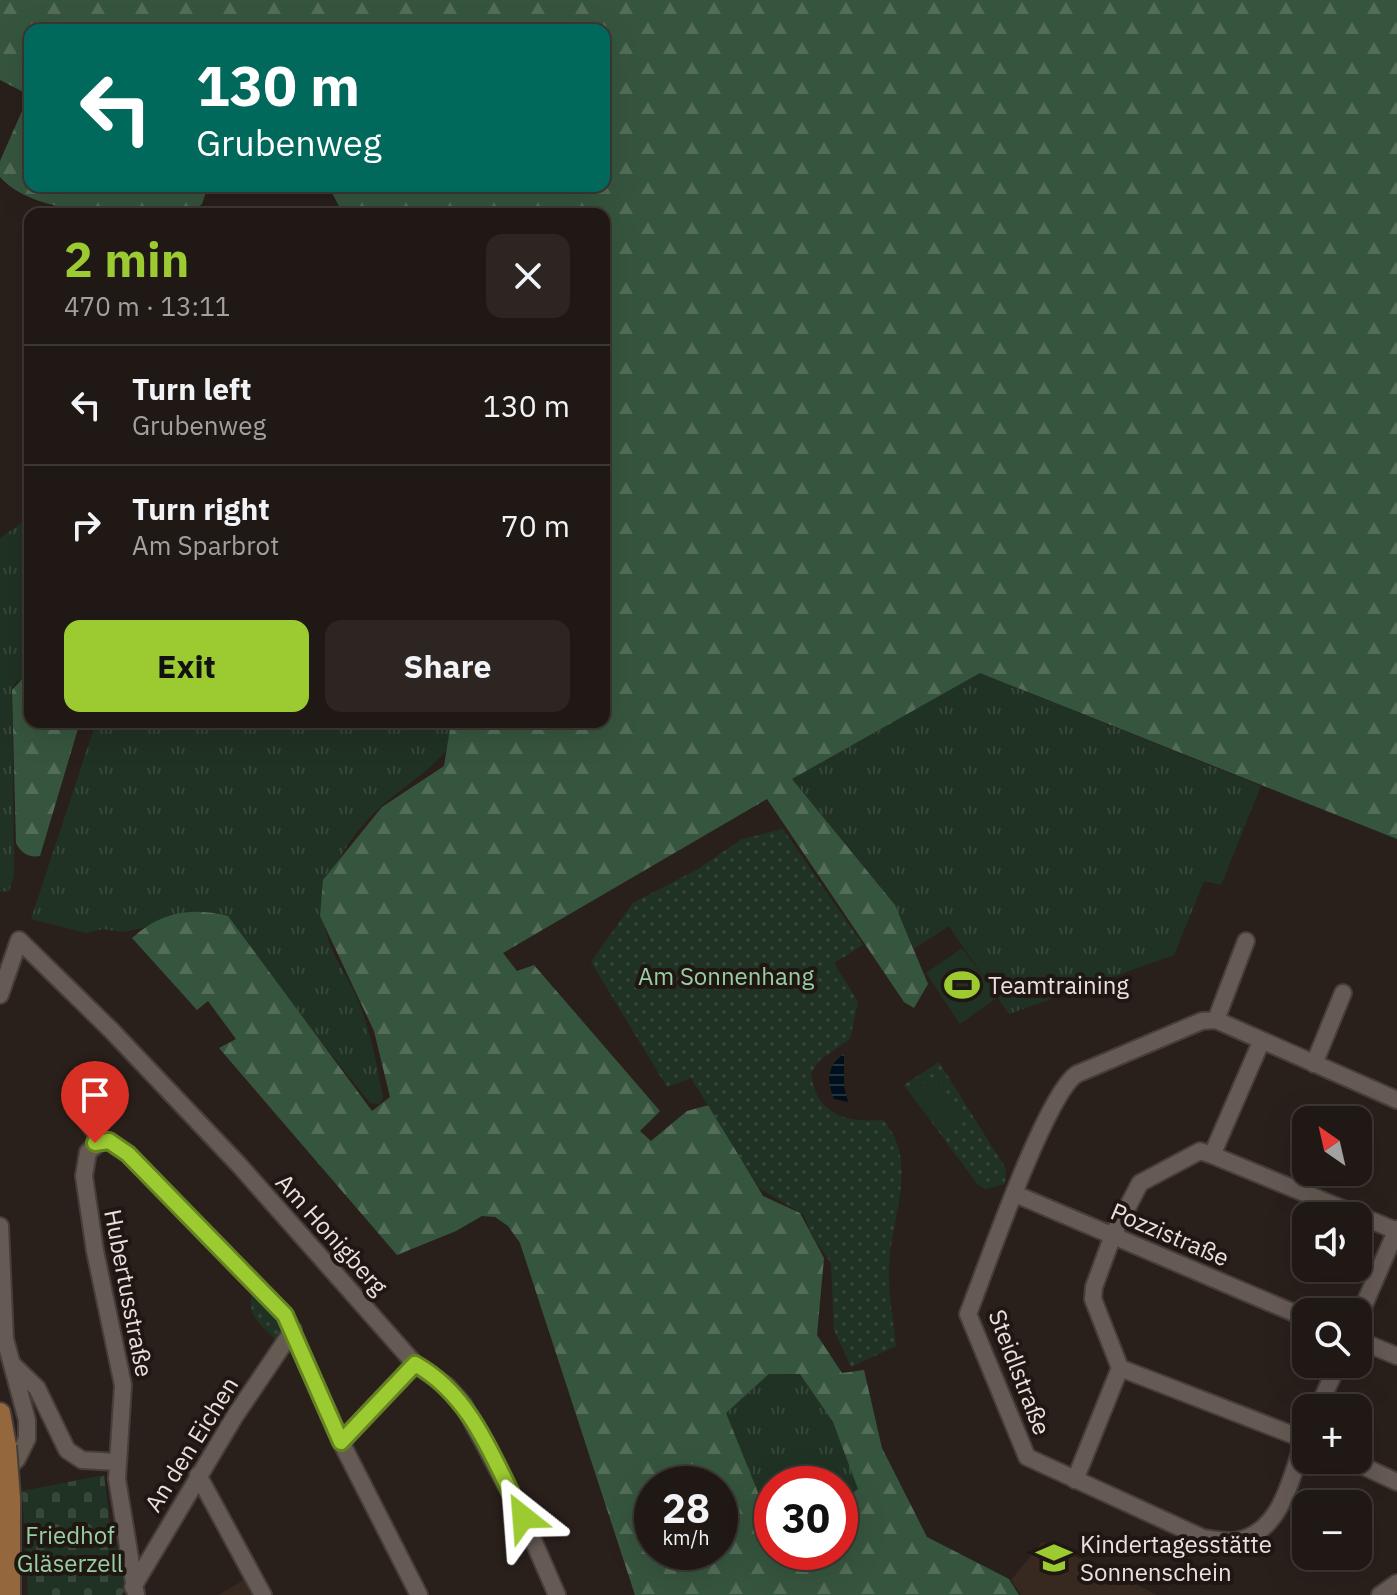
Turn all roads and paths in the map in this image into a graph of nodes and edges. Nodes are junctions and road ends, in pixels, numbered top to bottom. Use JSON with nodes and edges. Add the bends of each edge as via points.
{"nodes":[{"id":1,"x":1246,"y":941,"type":"dead end"},
{"id":2,"x":1343,"y":993,"type":"dead end"},
{"id":3,"x":0,"y":995,"type":"edge"},
{"id":4,"x":1216,"y":1020,"type":"junction"},
{"id":5,"x":1261,"y":1042,"type":"junction"},
{"id":6,"x":1314,"y":1064,"type":"junction"},
{"id":7,"x":71,"y":1098,"type":"dead end"},
{"id":8,"x":1397,"y":1100,"type":"edge"},
{"id":9,"x":101,"y":1141,"type":"junction"},
{"id":10,"x":1212,"y":1155,"type":"junction"},
{"id":11,"x":1015,"y":1194,"type":"junction"},
{"id":12,"x":0,"y":1226,"type":"edge"},
{"id":13,"x":1397,"y":1230,"type":"edge"},
{"id":14,"x":1113,"y":1235,"type":"junction"},
{"id":15,"x":1367,"y":1298,"type":"edge"},
{"id":16,"x":1292,"y":1312,"type":"edge"},
{"id":17,"x":293,"y":1330,"type":"junction"},
{"id":18,"x":1372,"y":1346,"type":"edge"},
{"id":19,"x":1397,"y":1356,"type":"edge"},
{"id":20,"x":11,"y":1363,"type":"junction"},
{"id":21,"x":415,"y":1364,"type":"junction"},
{"id":22,"x":1120,"y":1368,"type":"junction"},
{"id":23,"x":0,"y":1413,"type":"edge"},
{"id":24,"x":1292,"y":1433,"type":"edge"},
{"id":25,"x":341,"y":1442,"type":"junction"},
{"id":26,"x":117,"y":1462,"type":"junction"},
{"id":27,"x":1372,"y":1470,"type":"edge"},
{"id":28,"x":1292,"y":1474,"type":"edge"},
{"id":29,"x":198,"y":1475,"type":"junction"},
{"id":30,"x":0,"y":1477,"type":"edge"},
{"id":31,"x":1075,"y":1480,"type":"junction"},
{"id":32,"x":1397,"y":1482,"type":"edge"},
{"id":33,"x":1397,"y":1583,"type":"edge"},
{"id":34,"x":133,"y":1592,"type":"edge"},
{"id":35,"x":10,"y":1595,"type":"edge"},
{"id":36,"x":263,"y":1595,"type":"edge"},
{"id":37,"x":419,"y":1595,"type":"edge"},
{"id":38,"x":557,"y":1595,"type":"edge"},
{"id":39,"x":1380,"y":1595,"type":"edge"}],
"edges":[{"from":1,"to":4,"type":"street"},
{"from":2,"to":6,"type":"street"},
{"from":3,"to":21,"type":"street","name":"Am Honigberg","via":[[19,940],[240,1166]]},
{"from":4,"to":5,"type":"street"},
{"from":4,"to":11,"type":"street","name":"Steidlstraße","via":[[1202,1021],[1065,1081]]},
{"from":5,"to":6,"type":"street"},
{"from":5,"to":10,"type":"street"},
{"from":6,"to":8,"type":"street"},
{"from":7,"to":9,"type":"street"},
{"from":9,"to":17,"type":"street","via":[[128,1154],[285,1315]]},
{"from":9,"to":26,"type":"street","name":"Hubertusstraße","via":[[88,1152],[84,1176],[123,1385]]},
{"from":10,"to":13,"type":"street"},
{"from":10,"to":14,"type":"street","via":[[1200,1151],[1140,1183]]},
{"from":11,"to":14,"type":"street","name":"Pozzistraße"},
{"from":11,"to":31,"type":"street","name":"Steidlstraße","via":[[968,1314],[1027,1457]]},
{"from":12,"to":20,"type":"street","via":[[5,1339]]},
{"from":13,"to":15,"type":"street"},
{"from":14,"to":16,"type":"street","name":"Pozzistraße"},
{"from":14,"to":22,"type":"street","via":[[1093,1299]]},
{"from":17,"to":25,"type":"street"},
{"from":17,"to":29,"type":"street","name":"An den Eichen"},
{"from":18,"to":19,"type":"street"},
{"from":20,"to":26,"type":"street","via":[[37,1388],[67,1450],[82,1460]]},
{"from":20,"to":30,"type":"street","via":[[27,1439]]},
{"from":21,"to":25,"type":"street"},
{"from":21,"to":38,"type":"street","name":"Am Honigberg","via":[[463,1404]]},
{"from":22,"to":24,"type":"street"},
{"from":22,"to":31,"type":"street"},
{"from":23,"to":35,"type":"main road","bridge":true,"via":[[10,1498]]},
{"from":25,"to":37,"type":"street"},
{"from":26,"to":34,"type":"street","name":"Hubertusstraße"},
{"from":27,"to":32,"type":"street"},
{"from":28,"to":31,"type":"street","name":"Steidlstraße","via":[[1276,1516],[1258,1532],[1235,1541],[1203,1538]]},
{"from":29,"to":34,"type":"street","name":"An den Eichen"},
{"from":29,"to":36,"type":"street"},
{"from":33,"to":39,"type":"street"}]}
